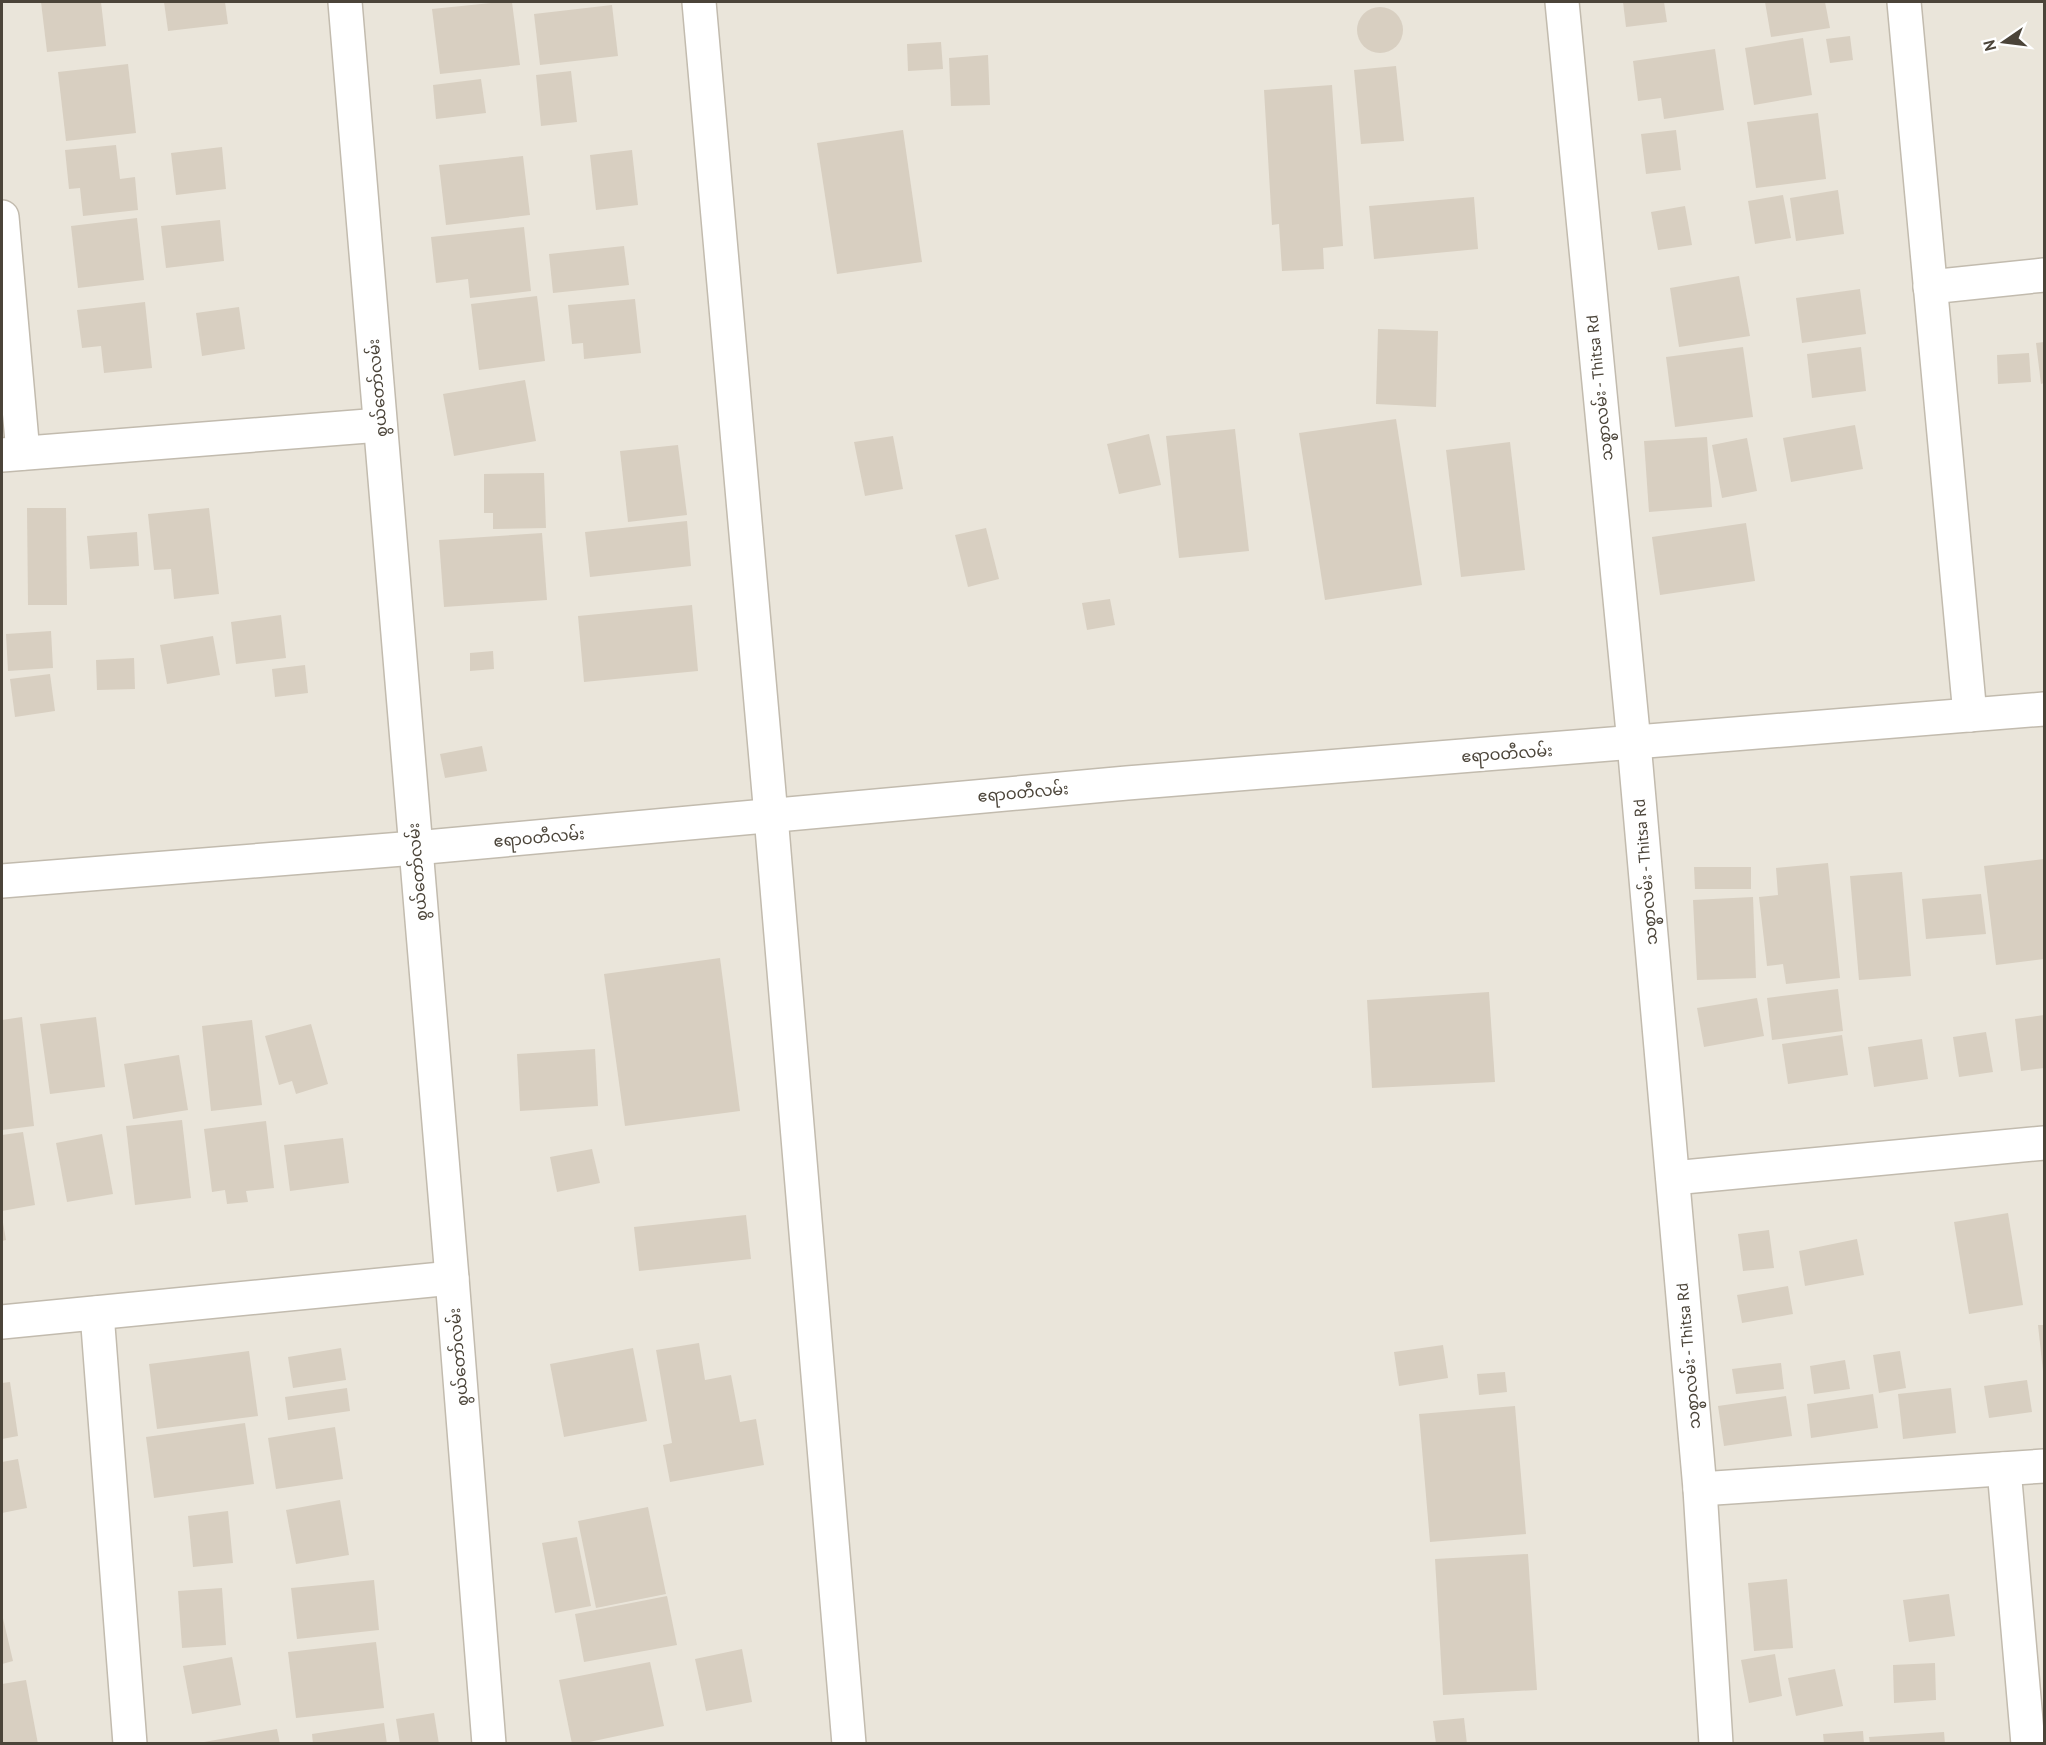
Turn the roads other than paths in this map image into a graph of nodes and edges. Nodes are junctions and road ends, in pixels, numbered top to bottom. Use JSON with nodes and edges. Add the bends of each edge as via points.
{"nodes":[{"id":1,"x":345,"y":2,"type":"edge"},
{"id":2,"x":699,"y":2,"type":"edge"},
{"id":3,"x":1562,"y":2,"type":"edge"},
{"id":4,"x":1904,"y":2,"type":"edge"},
{"id":5,"x":2,"y":217,"type":"edge"},
{"id":6,"x":2044,"y":275,"type":"edge"},
{"id":7,"x":1930,"y":287,"type":"junction"},
{"id":8,"x":380,"y":425,"type":"junction"},
{"id":9,"x":12,"y":454,"type":"edge"},
{"id":10,"x":2044,"y":709,"type":"edge"},
{"id":11,"x":1970,"y":715,"type":"junction"},
{"id":12,"x":1634,"y":743,"type":"junction"},
{"id":13,"x":771,"y":816,"type":"junction"},
{"id":14,"x":415,"y":848,"type":"junction"},
{"id":15,"x":2,"y":881,"type":"edge"},
{"id":16,"x":2044,"y":1143,"type":"edge"},
{"id":17,"x":1673,"y":1178,"type":"junction"},
{"id":18,"x":452,"y":1278,"type":"junction"},
{"id":19,"x":97,"y":1313,"type":"junction"},
{"id":20,"x":2,"y":1322,"type":"edge"},
{"id":21,"x":2044,"y":1466,"type":"edge"},
{"id":22,"x":2004,"y":1469,"type":"junction"},
{"id":23,"x":1700,"y":1489,"type":"junction"},
{"id":24,"x":130,"y":1743,"type":"edge"},
{"id":25,"x":489,"y":1743,"type":"edge"},
{"id":26,"x":849,"y":1743,"type":"edge"},
{"id":27,"x":1716,"y":1743,"type":"edge"},
{"id":28,"x":2028,"y":1743,"type":"edge"}],
"edges":[{"from":1,"to":8,"type":"street","name":"စွယ်တော်လမ်း"},
{"from":2,"to":13,"type":"street"},
{"from":3,"to":12,"type":"street","name":"သစ္စာလမ်း - Thitsa Rd"},
{"from":4,"to":7,"type":"street"},
{"from":5,"to":9,"type":"street"},
{"from":6,"to":7,"type":"street"},
{"from":7,"to":11,"type":"street"},
{"from":8,"to":9,"type":"street"},
{"from":8,"to":14,"type":"street","name":"စွယ်တော်လမ်း"},
{"from":10,"to":11,"type":"street","name":"ဧရာဝတီလမ်း"},
{"from":11,"to":12,"type":"street","name":"ဧရာဝတီလမ်း"},
{"from":12,"to":13,"type":"street","name":"ဧရာဝတီလမ်း"},
{"from":12,"to":17,"type":"street","name":"သစ္စာလမ်း - Thitsa Rd"},
{"from":13,"to":14,"type":"street","name":"ဧရာဝတီလမ်း"},
{"from":13,"to":26,"type":"street"},
{"from":14,"to":15,"type":"street","name":"ဧရာဝတီလမ်း"},
{"from":14,"to":18,"type":"street","name":"စွယ်တော်လမ်း"},
{"from":16,"to":17,"type":"street"},
{"from":17,"to":23,"type":"street","name":"သစ္စာလမ်း - Thitsa Rd"},
{"from":18,"to":19,"type":"street"},
{"from":18,"to":25,"type":"street","name":"စွယ်တော်လမ်း"},
{"from":19,"to":20,"type":"street"},
{"from":19,"to":24,"type":"street"},
{"from":21,"to":22,"type":"street"},
{"from":22,"to":23,"type":"street"},
{"from":22,"to":28,"type":"street"},
{"from":23,"to":27,"type":"street","name":"သစ္စာလမ်း - Thitsa Rd"}]}
